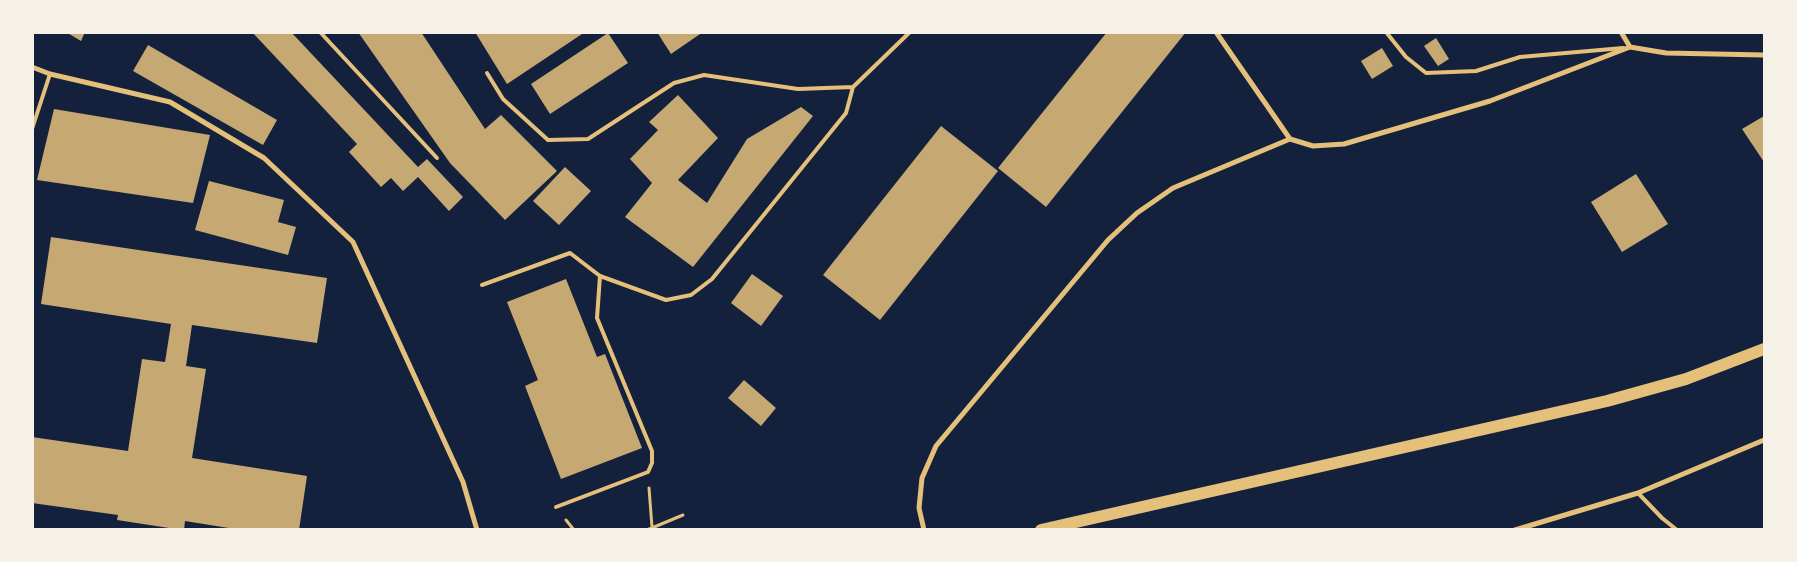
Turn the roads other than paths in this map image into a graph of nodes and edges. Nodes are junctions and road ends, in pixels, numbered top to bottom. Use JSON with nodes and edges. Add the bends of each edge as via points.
{"nodes":[{"id":1,"x":320,"y":32,"type":"edge"},
{"id":2,"x":910,"y":32,"type":"edge"},
{"id":3,"x":1216,"y":32,"type":"edge"},
{"id":4,"x":1386,"y":32,"type":"edge"},
{"id":5,"x":1621,"y":32,"type":"edge"},
{"id":6,"x":1630,"y":48,"type":"junction"},
{"id":7,"x":1764,"y":55,"type":"edge"},
{"id":8,"x":32,"y":67,"type":"edge"},
{"id":9,"x":487,"y":72,"type":"dead end"},
{"id":10,"x":50,"y":74,"type":"junction"},
{"id":11,"x":853,"y":87,"type":"junction"},
{"id":12,"x":32,"y":129,"type":"edge"},
{"id":13,"x":1290,"y":139,"type":"junction"},
{"id":14,"x":437,"y":158,"type":"dead end"},
{"id":15,"x":600,"y":276,"type":"junction"},
{"id":16,"x":482,"y":285,"type":"dead end"},
{"id":17,"x":1764,"y":349,"type":"edge"},
{"id":18,"x":1764,"y":440,"type":"edge"},
{"id":19,"x":1638,"y":493,"type":"junction"},
{"id":20,"x":556,"y":507,"type":"dead end"},
{"id":21,"x":476,"y":529,"type":"edge"},
{"id":22,"x":924,"y":530,"type":"edge"},
{"id":23,"x":1041,"y":530,"type":"edge"},
{"id":24,"x":1515,"y":530,"type":"edge"},
{"id":25,"x":1677,"y":530,"type":"edge"}],
"edges":[{"from":1,"to":14,"type":"lane"},
{"from":2,"to":11,"type":"lane"},
{"from":3,"to":13,"type":"street"},
{"from":4,"to":6,"type":"lane","via":[[1406,57],[1426,73],[1476,71],[1520,57]]},
{"from":5,"to":6,"type":"street"},
{"from":6,"to":7,"type":"street","via":[[1666,53]]},
{"from":6,"to":13,"type":"street","via":[[1490,101],[1344,144],[1313,146]]},
{"from":8,"to":10,"type":"street"},
{"from":9,"to":11,"type":"lane","via":[[503,99],[548,140],[588,140],[674,83],[704,75],[798,89]]},
{"from":10,"to":12,"type":"lane"},
{"from":10,"to":21,"type":"street","via":[[170,102],[264,158],[352,242],[463,482]]},
{"from":11,"to":15,"type":"lane","via":[[846,113],[712,279],[691,295],[666,300]]},
{"from":13,"to":22,"type":"street","via":[[1173,188],[1137,213],[1108,240],[936,446],[922,478],[919,508]]},
{"from":15,"to":16,"type":"lane","via":[[570,253]]},
{"from":15,"to":20,"type":"lane","via":[[597,318],[652,452],[652,463],[648,472]]},
{"from":17,"to":23,"type":"main road","via":[[1686,379],[1607,401]]},
{"from":18,"to":19,"type":"street"},
{"from":19,"to":24,"type":"street"},
{"from":19,"to":25,"type":"lane"}]}
